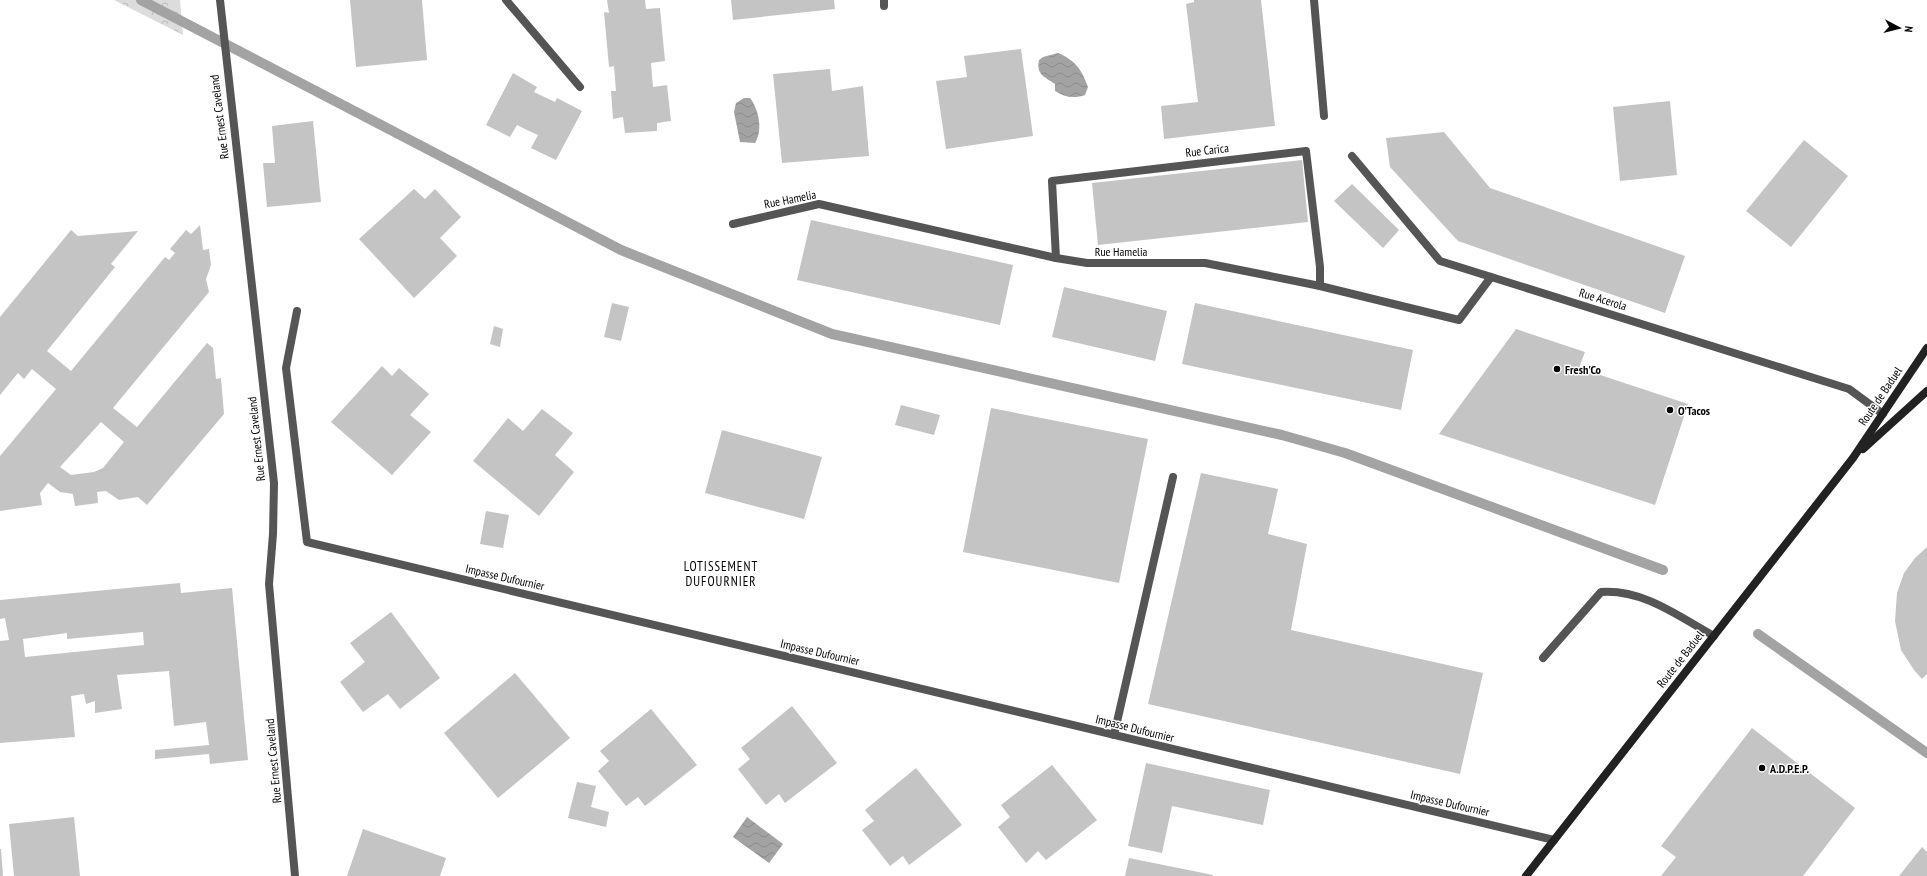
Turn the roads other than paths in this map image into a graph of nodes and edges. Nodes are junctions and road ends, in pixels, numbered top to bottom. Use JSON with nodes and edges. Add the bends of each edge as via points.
{"nodes":[{"id":1,"x":220,"y":0,"type":"edge"},
{"id":2,"x":506,"y":0,"type":"edge"},
{"id":3,"x":1314,"y":0,"type":"edge"},
{"id":4,"x":580,"y":87,"type":"dead end"},
{"id":5,"x":1324,"y":116,"type":"dead end"},
{"id":6,"x":1352,"y":156,"type":"dead end"},
{"id":7,"x":733,"y":224,"type":"dead end"},
{"id":8,"x":1056,"y":258,"type":"junction"},
{"id":9,"x":1491,"y":276,"type":"junction"},
{"id":10,"x":1320,"y":286,"type":"junction"},
{"id":11,"x":296,"y":311,"type":"dead end"},
{"id":12,"x":1927,"y":348,"type":"edge"},
{"id":13,"x":1927,"y":391,"type":"edge"},
{"id":14,"x":1883,"y":414,"type":"junction"},
{"id":15,"x":1853,"y":458,"type":"junction"},
{"id":16,"x":1173,"y":477,"type":"dead end"},
{"id":17,"x":1714,"y":636,"type":"junction"},
{"id":18,"x":1543,"y":658,"type":"dead end"},
{"id":19,"x":1114,"y":735,"type":"junction"},
{"id":20,"x":1554,"y":840,"type":"junction"},
{"id":21,"x":295,"y":876,"type":"edge"},
{"id":22,"x":1526,"y":876,"type":"edge"}],
"edges":[{"from":1,"to":21,"type":"street","name":"Rue Ernest Caveland","via":[[274,483],[269,584]]},
{"from":2,"to":4,"type":"street"},
{"from":3,"to":5,"type":"street"},
{"from":6,"to":9,"type":"street","name":"Rue Acerola","via":[[1440,261]]},
{"from":7,"to":8,"type":"street","name":"Rue Hamelia","via":[[819,204]]},
{"from":8,"to":10,"type":"street","name":"Rue Hamelia","via":[[1087,263],[1205,263]]},
{"from":8,"to":10,"type":"street","name":"Rue Carica","via":[[1052,181],[1306,151]]},
{"from":9,"to":10,"type":"street","name":"Rue Hamelia","via":[[1459,320]]},
{"from":9,"to":14,"type":"street","name":"Rue Acerola","via":[[1849,389]]},
{"from":11,"to":19,"type":"street","name":"Impasse Dufournier","via":[[286,368],[307,542]]},
{"from":12,"to":14,"type":"main road","name":"Route de Baduel"},
{"from":13,"to":15,"type":"main road","name":"Route de Baduel"},
{"from":14,"to":15,"type":"main road","name":"Route de Baduel"},
{"from":15,"to":17,"type":"main road","name":"Route de Baduel"},
{"from":16,"to":19,"type":"street"},
{"from":17,"to":18,"type":"street","via":[[1646,598],[1617,591],[1601,592]]},
{"from":17,"to":20,"type":"main road","name":"Route de Baduel"},
{"from":19,"to":20,"type":"street","name":"Impasse Dufournier"},
{"from":20,"to":22,"type":"main road","name":"Route de Baduel"}]}
